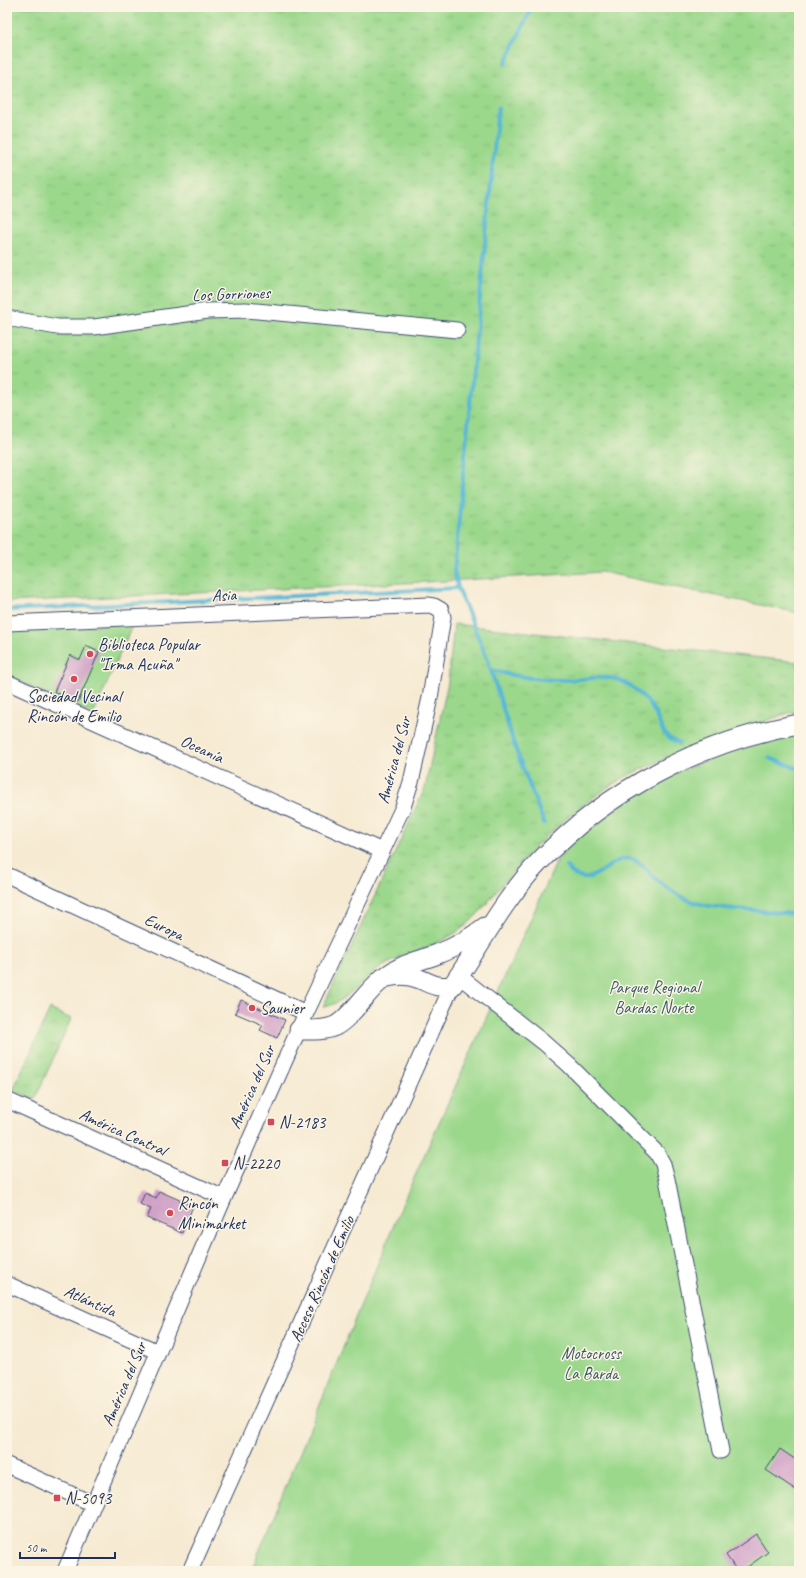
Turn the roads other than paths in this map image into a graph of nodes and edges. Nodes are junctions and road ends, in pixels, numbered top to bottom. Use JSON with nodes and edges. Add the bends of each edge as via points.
{"nodes":[{"id":1,"x":7,"y":318,"type":"edge"},
{"id":2,"x":457,"y":330,"type":"dead end"},
{"id":3,"x":441,"y":610,"type":"joint"},
{"id":4,"x":7,"y":623,"type":"edge"},
{"id":5,"x":7,"y":682,"type":"edge"},
{"id":6,"x":799,"y":724,"type":"edge"},
{"id":7,"x":382,"y":851,"type":"junction"},
{"id":8,"x":7,"y":875,"type":"edge"},
{"id":9,"x":494,"y":920,"type":"junction"},
{"id":10,"x":383,"y":978,"type":"junction"},
{"id":11,"x":456,"y":981,"type":"junction"},
{"id":12,"x":302,"y":1022,"type":"junction"},
{"id":13,"x":7,"y":1100,"type":"edge"},
{"id":14,"x":224,"y":1198,"type":"junction"},
{"id":15,"x":7,"y":1284,"type":"edge"},
{"id":16,"x":158,"y":1352,"type":"junction"},
{"id":17,"x":721,"y":1451,"type":"dead end"},
{"id":18,"x":7,"y":1465,"type":"edge"},
{"id":19,"x":93,"y":1504,"type":"junction"},
{"id":20,"x":65,"y":1571,"type":"edge"},
{"id":21,"x":190,"y":1571,"type":"edge"}],
"edges":[{"from":1,"to":2,"type":"street","name":"Los Gorriones","via":[[57,327],[94,327],[208,311],[246,310]]},
{"from":3,"to":4,"type":"street","name":"Asia","via":[[430,605]]},
{"from":3,"to":7,"type":"street","name":"América del Sur","via":[[443,622],[435,669],[411,782]]},
{"from":5,"to":7,"type":"street","name":"Oceanía"},
{"from":6,"to":9,"type":"main road","name":"Acceso Rincón de Emilio","via":[[763,732],[703,752],[661,771],[616,798],[576,828],[538,863]]},
{"from":7,"to":12,"type":"street","name":"América del Sur"},
{"from":8,"to":12,"type":"street","name":"Europa"},
{"from":9,"to":10,"type":"main road","name":"Acceso Rincón de Emilio","via":[[452,948],[402,966]]},
{"from":9,"to":11,"type":"main road","name":"Acceso Rincón de Emilio"},
{"from":10,"to":11,"type":"main road","via":[[407,975],[437,987]]},
{"from":10,"to":12,"type":"main road","name":"Acceso Rincón de Emilio","via":[[341,1022],[327,1028]]},
{"from":11,"to":17,"type":"street","via":[[544,1042],[657,1153],[667,1179]]},
{"from":11,"to":21,"type":"street","name":"Acceso Rincón de Emilio"},
{"from":12,"to":14,"type":"street","name":"América del Sur"},
{"from":13,"to":14,"type":"street","name":"América Central"},
{"from":14,"to":16,"type":"street","name":"América del Sur"},
{"from":15,"to":16,"type":"street","name":"Atlántida"},
{"from":16,"to":19,"type":"street","name":"América del Sur"},
{"from":18,"to":19,"type":"street"},
{"from":19,"to":20,"type":"street","name":"América del Sur"}]}
